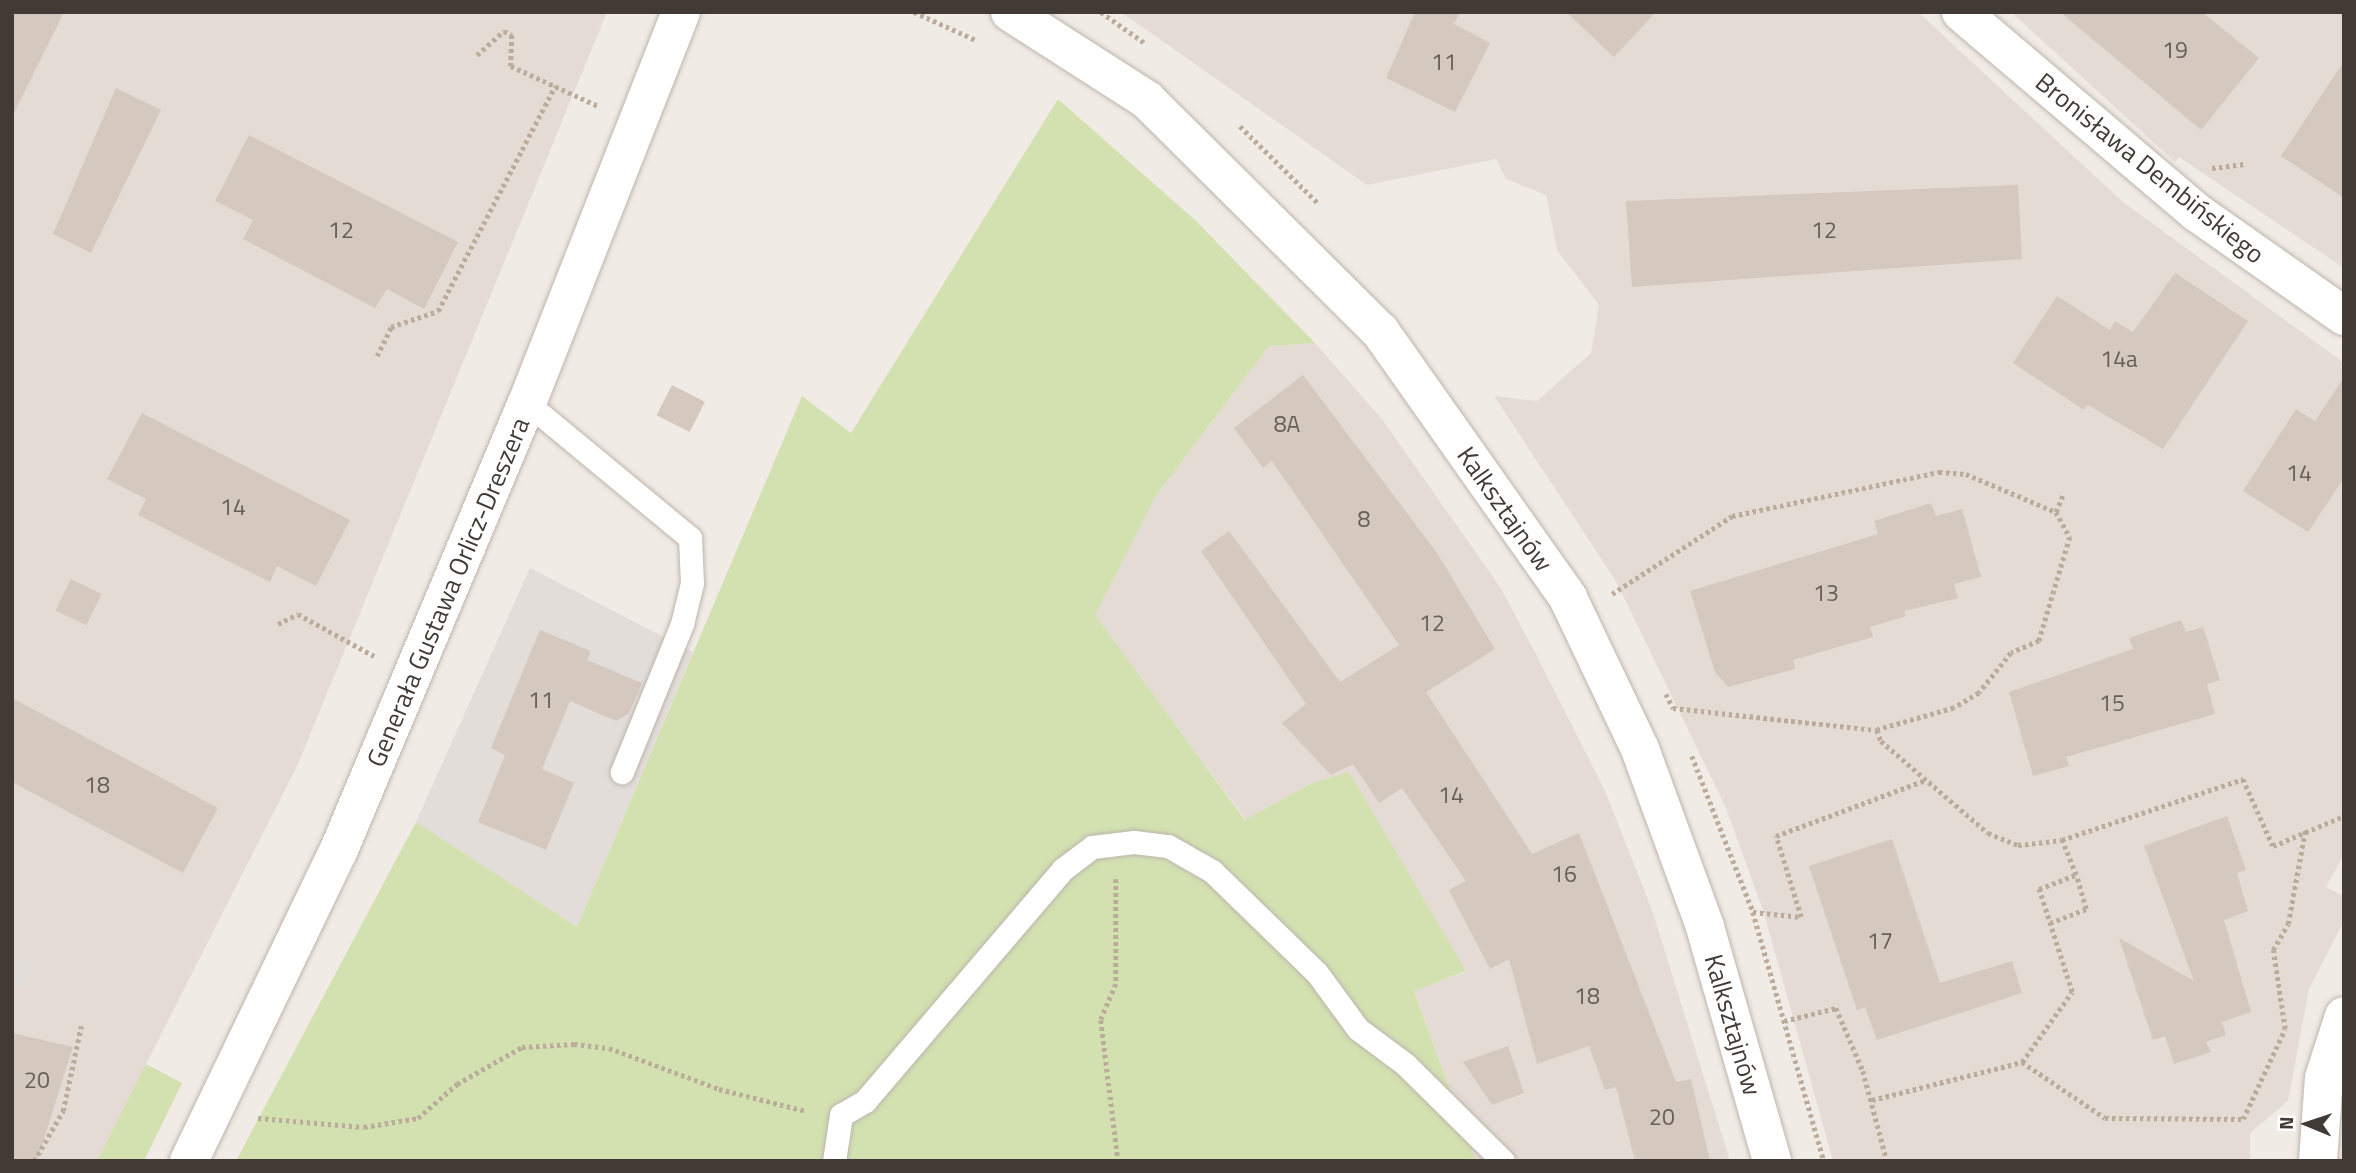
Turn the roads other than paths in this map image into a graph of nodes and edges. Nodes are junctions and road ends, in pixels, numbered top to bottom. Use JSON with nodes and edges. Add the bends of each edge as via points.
{"nodes":[{"id":1,"x":681,"y":12,"type":"edge"},
{"id":2,"x":1010,"y":12,"type":"edge"},
{"id":3,"x":1961,"y":12,"type":"edge"},
{"id":4,"x":2344,"y":316,"type":"edge"},
{"id":5,"x":527,"y":403,"type":"junction"},
{"id":6,"x":622,"y":772,"type":"dead end"},
{"id":7,"x":2344,"y":1016,"type":"edge"},
{"id":8,"x":189,"y":1161,"type":"edge"},
{"id":9,"x":834,"y":1161,"type":"edge"},
{"id":10,"x":1503,"y":1161,"type":"edge"},
{"id":11,"x":1772,"y":1161,"type":"edge"},
{"id":12,"x":2318,"y":1161,"type":"edge"}],
"edges":[{"from":1,"to":5,"type":"street","name":"Generała Gustawa Orlicz-Dreszera"},
{"from":2,"to":11,"type":"street","name":"Kalksztajnów","via":[[1147,100],[1380,331],[1580,623],[1640,749],[1705,927]]},
{"from":3,"to":4,"type":"street","name":"Bronisława Dembińskiego","via":[[2196,212]]},
{"from":5,"to":6,"type":"lane","via":[[690,538],[692,583],[682,624]]},
{"from":5,"to":8,"type":"street","name":"Generała Gustawa Orlicz-Dreszera","via":[[338,852]]},
{"from":7,"to":12,"type":"street","via":[[2324,1079]]},
{"from":9,"to":10,"type":"lane","via":[[841,1115],[865,1101],[1063,869],[1092,847],[1168,846],[1212,871],[1261,917],[1317,973],[1358,1029],[1405,1065]]}]}
